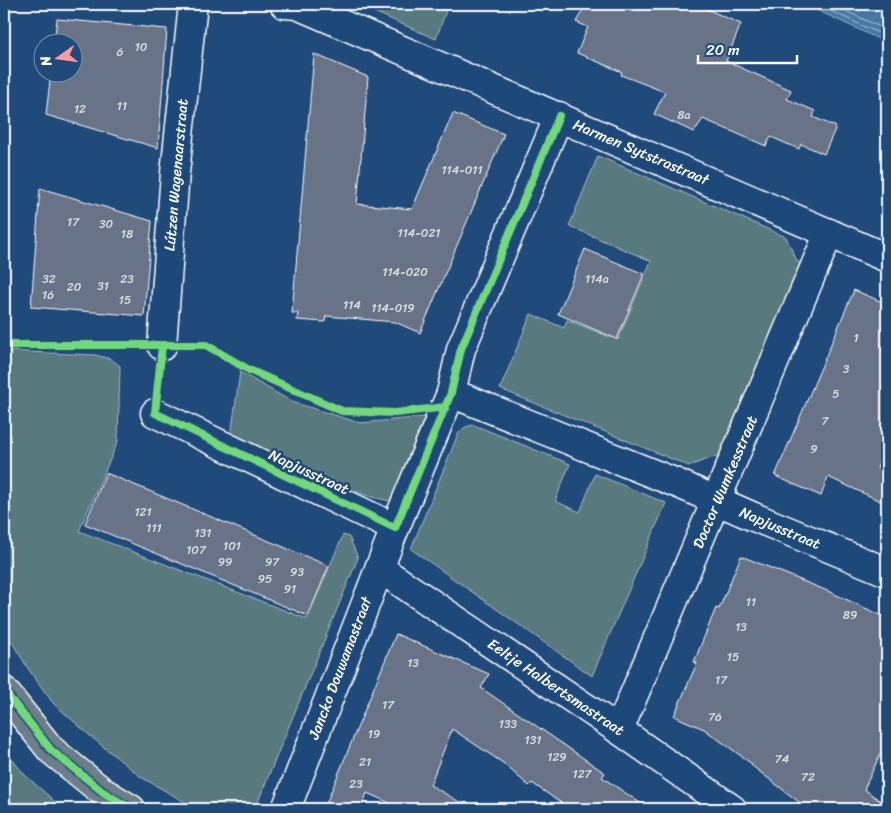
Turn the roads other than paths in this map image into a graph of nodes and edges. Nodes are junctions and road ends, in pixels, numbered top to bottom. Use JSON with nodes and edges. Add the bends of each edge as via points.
{"nodes":[{"id":1,"x":193,"y":4,"type":"edge"},
{"id":2,"x":284,"y":4,"type":"edge"},
{"id":3,"x":559,"y":116,"type":"junction"},
{"id":4,"x":829,"y":233,"type":"junction"},
{"id":5,"x":887,"y":258,"type":"edge"},
{"id":6,"x":162,"y":346,"type":"dead end"},
{"id":7,"x":451,"y":393,"type":"junction"},
{"id":8,"x":155,"y":413,"type":"dead end"},
{"id":9,"x":717,"y":501,"type":"junction"},
{"id":10,"x":395,"y":528,"type":"junction"},
{"id":11,"x":379,"y":568,"type":"junction"},
{"id":12,"x":887,"y":572,"type":"edge"},
{"id":13,"x":4,"y":692,"type":"edge"},
{"id":14,"x":619,"y":730,"type":"junction"},
{"id":15,"x":131,"y":809,"type":"edge"},
{"id":16,"x":286,"y":809,"type":"edge"},
{"id":17,"x":732,"y":809,"type":"edge"}],
"edges":[{"from":1,"to":6,"type":"street","name":"Lútzen Wagenaarstraat","via":[[175,173]]},
{"from":2,"to":3,"type":"street","name":"Harmen Sytstrastraat","via":[[297,5]]},
{"from":3,"to":4,"type":"street","name":"Harmen Sytstrastraat"},
{"from":3,"to":7,"type":"street","via":[[461,349]]},
{"from":4,"to":5,"type":"street","name":"Harmen Sytstrastraat"},
{"from":4,"to":9,"type":"street","name":"Doctor Wumkesstraat"},
{"from":7,"to":9,"type":"street","name":"Napjusstraat"},
{"from":7,"to":10,"type":"street"},
{"from":8,"to":10,"type":"street","name":"Napjusstraat"},
{"from":9,"to":12,"type":"street","name":"Napjusstraat"},
{"from":9,"to":14,"type":"street","name":"Doctor Wumkesstraat"},
{"from":10,"to":11,"type":"street","name":"Jancko Douwamastraat"},
{"from":11,"to":14,"type":"street","name":"Eeltje Halbertsmastraat"},
{"from":11,"to":16,"type":"street","name":"Jancko Douwamastraat"},
{"from":13,"to":15,"type":"main road","via":[[50,750],[103,792]]},
{"from":14,"to":17,"type":"street","name":"Eeltje Halbertsmastraat"}]}
